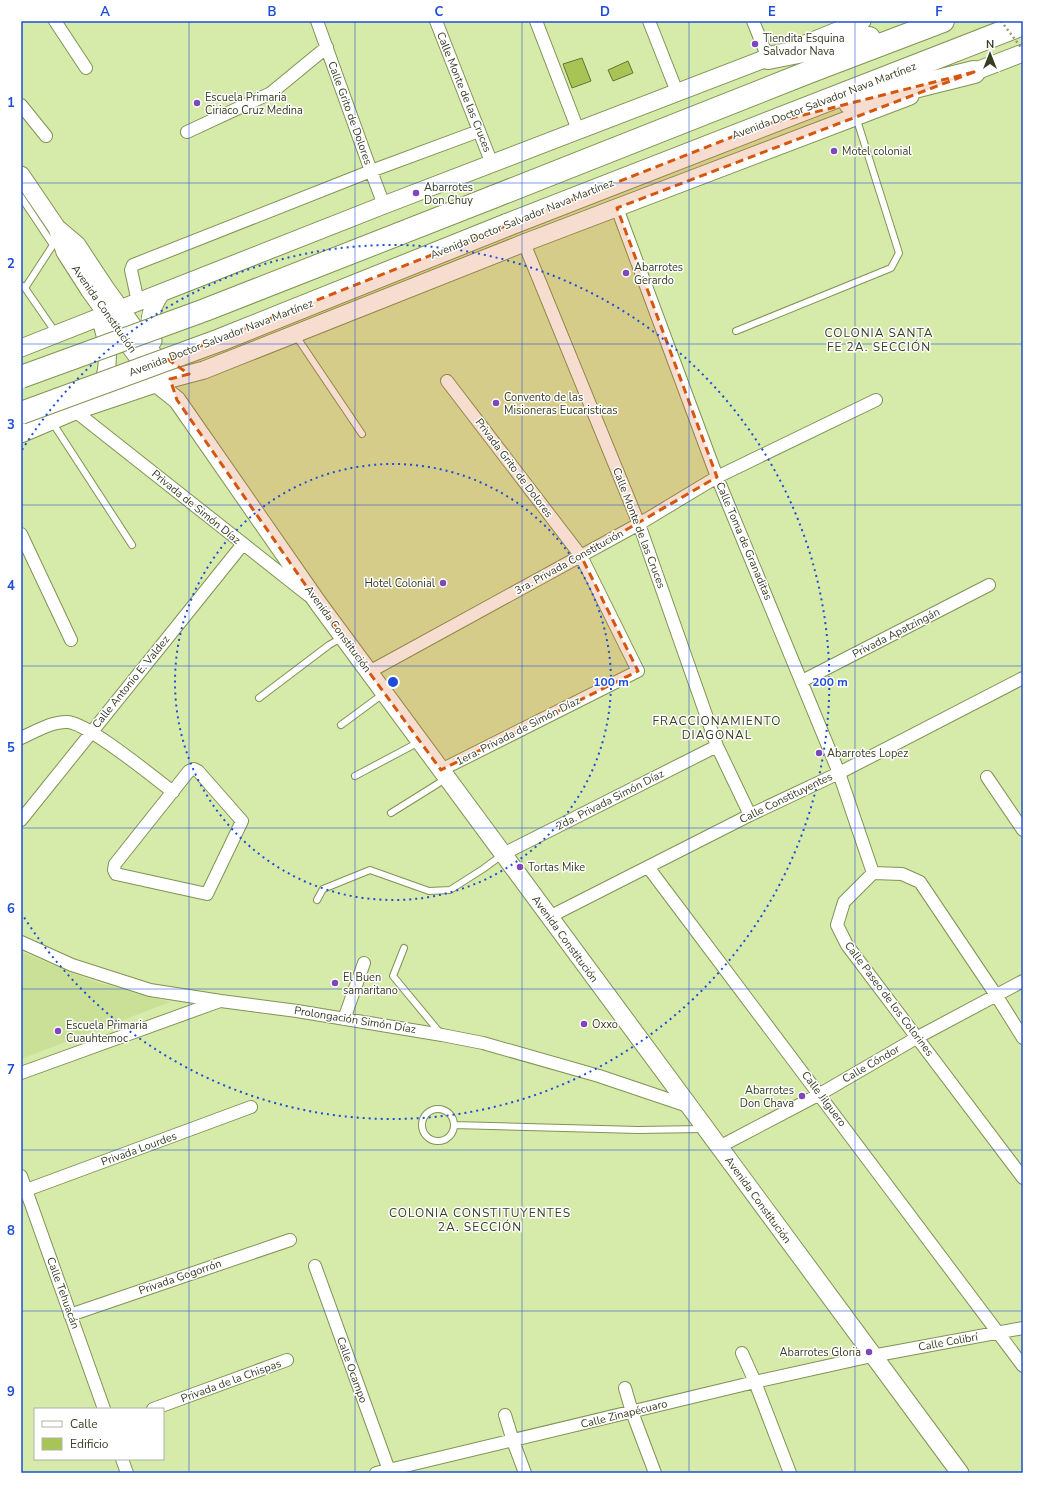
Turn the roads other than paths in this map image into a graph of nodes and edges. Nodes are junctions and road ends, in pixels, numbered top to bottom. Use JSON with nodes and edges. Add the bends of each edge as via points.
{"nodes":[{"id":1,"x":55,"y":21,"type":"edge"},
{"id":2,"x":317,"y":21,"type":"edge"},
{"id":3,"x":436,"y":21,"type":"edge"},
{"id":4,"x":536,"y":21,"type":"edge"},
{"id":5,"x":649,"y":21,"type":"edge"},
{"id":6,"x":753,"y":21,"type":"edge"},
{"id":7,"x":862,"y":21,"type":"edge"},
{"id":8,"x":936,"y":24,"type":"edge"},
{"id":9,"x":1023,"y":24,"type":"edge"},
{"id":10,"x":327,"y":48,"type":"junction"},
{"id":11,"x":1023,"y":51,"type":"edge"},
{"id":12,"x":768,"y":58,"type":"junction"},
{"id":13,"x":86,"y":68,"type":"dead end"},
{"id":14,"x":974,"y":72,"type":"junction"},
{"id":15,"x":677,"y":92,"type":"junction"},
{"id":16,"x":21,"y":105,"type":"edge"},
{"id":17,"x":856,"y":117,"type":"junction"},
{"id":18,"x":760,"y":126,"type":"junction"},
{"id":19,"x":578,"y":130,"type":"junction"},
{"id":20,"x":479,"y":131,"type":"junction"},
{"id":21,"x":187,"y":132,"type":"dead end"},
{"id":22,"x":46,"y":136,"type":"dead end"},
{"id":23,"x":492,"y":164,"type":"junction"},
{"id":24,"x":371,"y":171,"type":"junction"},
{"id":25,"x":21,"y":175,"type":"edge"},
{"id":26,"x":21,"y":197,"type":"edge"},
{"id":27,"x":384,"y":205,"type":"junction"},
{"id":28,"x":617,"y":208,"type":"junction"},
{"id":29,"x":57,"y":228,"type":"junction"},
{"id":30,"x":524,"y":243,"type":"junction"},
{"id":31,"x":23,"y":286,"type":"edge"},
{"id":32,"x":161,"y":293,"type":"junction"},
{"id":33,"x":138,"y":302,"type":"junction"},
{"id":34,"x":104,"y":316,"type":"junction"},
{"id":35,"x":736,"y":331,"type":"dead end"},
{"id":36,"x":56,"y":334,"type":"junction"},
{"id":37,"x":295,"y":334,"type":"junction"},
{"id":38,"x":21,"y":348,"type":"edge"},
{"id":39,"x":204,"y":370,"type":"junction"},
{"id":40,"x":21,"y":377,"type":"edge"},
{"id":41,"x":164,"y":381,"type":"junction"},
{"id":42,"x":447,"y":381,"type":"dead end"},
{"id":43,"x":876,"y":400,"type":"dead end"},
{"id":44,"x":82,"y":408,"type":"junction"},
{"id":45,"x":21,"y":413,"type":"edge"},
{"id":46,"x":51,"y":420,"type":"junction"},
{"id":47,"x":21,"y":434,"type":"edge"},
{"id":48,"x":362,"y":434,"type":"dead end"},
{"id":49,"x":717,"y":477,"type":"junction"},
{"id":50,"x":639,"y":524,"type":"junction"},
{"id":51,"x":21,"y":534,"type":"edge"},
{"id":52,"x":243,"y":544,"type":"junction"},
{"id":53,"x":132,"y":545,"type":"dead end"},
{"id":54,"x":581,"y":556,"type":"junction"},
{"id":55,"x":989,"y":585,"type":"dead end"},
{"id":56,"x":318,"y":602,"type":"junction"},
{"id":57,"x":343,"y":636,"type":"junction"},
{"id":58,"x":71,"y":640,"type":"dead end"},
{"id":59,"x":369,"y":672,"type":"junction"},
{"id":60,"x":1023,"y":678,"type":"edge"},
{"id":61,"x":802,"y":681,"type":"junction"},
{"id":62,"x":385,"y":693,"type":"junction"},
{"id":63,"x":258,"y":698,"type":"dead end"},
{"id":64,"x":341,"y":725,"type":"dead end"},
{"id":65,"x":91,"y":731,"type":"junction"},
{"id":66,"x":21,"y":738,"type":"edge"},
{"id":67,"x":420,"y":741,"type":"junction"},
{"id":68,"x":717,"y":746,"type":"junction"},
{"id":69,"x":839,"y":773,"type":"junction"},
{"id":70,"x":444,"y":774,"type":"junction"},
{"id":71,"x":355,"y":776,"type":"dead end"},
{"id":72,"x":987,"y":777,"type":"dead end"},
{"id":73,"x":173,"y":792,"type":"junction"},
{"id":74,"x":391,"y":813,"type":"dead end"},
{"id":75,"x":750,"y":815,"type":"junction"},
{"id":76,"x":21,"y":820,"type":"edge"},
{"id":77,"x":1023,"y":830,"type":"edge"},
{"id":78,"x":503,"y":854,"type":"junction"},
{"id":79,"x":648,"y":866,"type":"junction"},
{"id":80,"x":872,"y":873,"type":"junction"},
{"id":81,"x":317,"y":900,"type":"dead end"},
{"id":82,"x":549,"y":917,"type":"junction"},
{"id":83,"x":21,"y":942,"type":"edge"},
{"id":84,"x":404,"y":948,"type":"dead end"},
{"id":85,"x":364,"y":963,"type":"dead end"},
{"id":86,"x":1023,"y":981,"type":"edge"},
{"id":87,"x":996,"y":995,"type":"junction"},
{"id":88,"x":221,"y":1001,"type":"junction"},
{"id":89,"x":344,"y":1019,"type":"junction"},
{"id":90,"x":442,"y":1035,"type":"junction"},
{"id":91,"x":918,"y":1037,"type":"junction"},
{"id":92,"x":1023,"y":1038,"type":"edge"},
{"id":93,"x":21,"y":1073,"type":"edge"},
{"id":94,"x":820,"y":1094,"type":"junction"},
{"id":95,"x":688,"y":1106,"type":"junction"},
{"id":96,"x":251,"y":1107,"type":"dead end"},
{"id":97,"x":454,"y":1125,"type":"junction"},
{"id":98,"x":705,"y":1129,"type":"junction"},
{"id":99,"x":719,"y":1147,"type":"junction"},
{"id":100,"x":21,"y":1176,"type":"edge"},
{"id":101,"x":1023,"y":1178,"type":"edge"},
{"id":102,"x":24,"y":1191,"type":"edge"},
{"id":103,"x":290,"y":1240,"type":"dead end"},
{"id":104,"x":315,"y":1266,"type":"dead end"},
{"id":105,"x":70,"y":1315,"type":"junction"},
{"id":106,"x":1023,"y":1328,"type":"edge"},
{"id":107,"x":999,"y":1332,"type":"junction"},
{"id":108,"x":742,"y":1353,"type":"dead end"},
{"id":109,"x":872,"y":1356,"type":"junction"},
{"id":110,"x":287,"y":1360,"type":"dead end"},
{"id":111,"x":1023,"y":1366,"type":"edge"},
{"id":112,"x":755,"y":1382,"type":"junction"},
{"id":113,"x":625,"y":1388,"type":"dead end"},
{"id":114,"x":104,"y":1408,"type":"edge"},
{"id":115,"x":156,"y":1408,"type":"edge"},
{"id":116,"x":632,"y":1412,"type":"junction"},
{"id":117,"x":505,"y":1415,"type":"dead end"},
{"id":118,"x":513,"y":1441,"type":"junction"},
{"id":119,"x":122,"y":1460,"type":"edge"},
{"id":120,"x":389,"y":1472,"type":"edge"},
{"id":121,"x":127,"y":1473,"type":"edge"},
{"id":122,"x":376,"y":1473,"type":"edge"},
{"id":123,"x":524,"y":1473,"type":"edge"},
{"id":124,"x":654,"y":1473,"type":"edge"},
{"id":125,"x":790,"y":1473,"type":"edge"},
{"id":126,"x":960,"y":1473,"type":"edge"}],
"edges":[{"from":1,"to":13,"type":"street"},
{"from":2,"to":10,"type":"street","name":"Calle Grito de Dolores"},
{"from":3,"to":20,"type":"street","name":"Calle Monte de las Cruces"},
{"from":4,"to":19,"type":"street"},
{"from":5,"to":15,"type":"street"},
{"from":6,"to":12,"type":"street"},
{"from":7,"to":12,"type":"main road"},
{"from":8,"to":12,"type":"highway"},
{"from":8,"to":40,"type":"highway","bridge":true,"via":[[205,310]]},
{"from":9,"to":18,"type":"highway","name":"Avenida Doctor Salvador Nava Martínez"},
{"from":10,"to":21,"type":"street","via":[[271,93]]},
{"from":10,"to":24,"type":"street","name":"Calle Grito de Dolores"},
{"from":11,"to":14,"type":"main road","name":"Avenida Doctor Salvador Nava Martínez"},
{"from":12,"to":15,"type":"main road"},
{"from":14,"to":17,"type":"main road","name":"Avenida Doctor Salvador Nava Martínez"},
{"from":14,"to":18,"type":"highway"},
{"from":15,"to":19,"type":"main road"},
{"from":16,"to":22,"type":"street"},
{"from":17,"to":28,"type":"main road","name":"Avenida Doctor Salvador Nava Martínez"},
{"from":17,"to":35,"type":"lane","via":[[899,253],[891,268]]},
{"from":18,"to":45,"type":"highway","name":"Avenida Doctor Salvador Nava Martínez","bridge":true,"via":[[220,340]]},
{"from":19,"to":23,"type":"main road"},
{"from":20,"to":23,"type":"street","name":"Calle Monte de las Cruces"},
{"from":20,"to":24,"type":"street"},
{"from":23,"to":27,"type":"main road"},
{"from":24,"to":27,"type":"street","name":"Calle Grito de Dolores"},
{"from":24,"to":33,"type":"street","via":[[133,265],[131,270]]},
{"from":25,"to":29,"type":"main road","name":"Avenida Constitución"},
{"from":26,"to":31,"type":"lane","via":[[53,244]]},
{"from":27,"to":32,"type":"main road"},
{"from":28,"to":30,"type":"main road","name":"Avenida Doctor Salvador Nava Martínez"},
{"from":28,"to":49,"type":"street","name":"Calle Toma de Granaditas"},
{"from":29,"to":34,"type":"main road","name":"Avenida Constitución","via":[[65,252]]},
{"from":29,"to":34,"type":"main road","name":"Avenida Constitución","via":[[77,245],[104,286]]},
{"from":30,"to":37,"type":"main road","name":"Avenida Doctor Salvador Nava Martínez"},
{"from":30,"to":50,"type":"street","name":"Calle Monte de las Cruces"},
{"from":31,"to":36,"type":"lane"},
{"from":32,"to":33,"type":"main road"},
{"from":32,"to":39,"type":"main road","via":[[153,305],[149,318],[155,346],[175,365]]},
{"from":33,"to":34,"type":"main road"},
{"from":34,"to":36,"type":"main road"},
{"from":34,"to":41,"type":"main road","name":"Avenida Constitución"},
{"from":34,"to":44,"type":"main road","via":[[108,350],[102,389]]},
{"from":36,"to":38,"type":"main road"},
{"from":37,"to":39,"type":"main road","name":"Avenida Doctor Salvador Nava Martínez"},
{"from":37,"to":48,"type":"lane"},
{"from":39,"to":41,"type":"main road","name":"Avenida Doctor Salvador Nava Martínez"},
{"from":41,"to":44,"type":"main road","name":"Avenida Doctor Salvador Nava Martínez"},
{"from":41,"to":56,"type":"main road","name":"Avenida Constitución"},
{"from":42,"to":54,"type":"street","name":"Privada Grito de Dolores"},
{"from":43,"to":49,"type":"street","name":"3ra. Privada Constitución"},
{"from":44,"to":46,"type":"main road","name":"Avenida Doctor Salvador Nava Martínez"},
{"from":44,"to":52,"type":"street","name":"Privada de Simón Díaz"},
{"from":46,"to":47,"type":"main road","name":"Avenida Doctor Salvador Nava Martínez"},
{"from":46,"to":53,"type":"lane"},
{"from":49,"to":50,"type":"street","name":"3ra. Privada Constitución"},
{"from":49,"to":61,"type":"street","name":"Calle Toma de Granaditas"},
{"from":50,"to":54,"type":"street","name":"3ra. Privada Constitución"},
{"from":50,"to":68,"type":"street","name":"Calle Monte de las Cruces"},
{"from":51,"to":58,"type":"street"},
{"from":52,"to":56,"type":"street","name":"Privada de Simón Díaz"},
{"from":52,"to":65,"type":"street","name":"Calle Antonio E. Valdez"},
{"from":54,"to":59,"type":"street","name":"3ra. Privada Constitución"},
{"from":54,"to":70,"type":"street","name":"1era. Privada de Simón Díaz","via":[[638,671]]},
{"from":55,"to":61,"type":"street","name":"Privada Apatzingán"},
{"from":56,"to":57,"type":"main road","name":"Avenida Constitución"},
{"from":57,"to":59,"type":"main road","name":"Avenida Constitución"},
{"from":57,"to":63,"type":"lane"},
{"from":59,"to":62,"type":"main road","name":"Avenida Constitución"},
{"from":60,"to":69,"type":"street","name":"Calle Constituyentes"},
{"from":61,"to":69,"type":"street","name":"Calle Toma de Granaditas"},
{"from":62,"to":64,"type":"lane"},
{"from":62,"to":67,"type":"main road","name":"Avenida Constitución"},
{"from":65,"to":66,"type":"street","via":[[68,722],[55,724]]},
{"from":65,"to":73,"type":"street"},
{"from":65,"to":76,"type":"street","name":"Calle Antonio E. Valdez"},
{"from":67,"to":70,"type":"main road","name":"Avenida Constitución"},
{"from":67,"to":71,"type":"lane"},
{"from":68,"to":75,"type":"street","name":"Calle Monte de las Cruces"},
{"from":68,"to":78,"type":"street","name":"2da. Privada Simón Díaz"},
{"from":69,"to":75,"type":"street","name":"Calle Constituyentes"},
{"from":69,"to":80,"type":"street","name":"Calle Toma de Granaditas"},
{"from":70,"to":74,"type":"lane"},
{"from":70,"to":78,"type":"main road","name":"Avenida Constitución"},
{"from":72,"to":77,"type":"street"},
{"from":73,"to":73,"type":"street","via":[[115,864],[114,870],[116,874],[207,894],[242,821],[194,769],[189,771]]},
{"from":75,"to":79,"type":"street","name":"Calle Constituyentes"},
{"from":78,"to":81,"type":"lane","via":[[450,890],[429,891],[370,870],[323,888]]},
{"from":78,"to":82,"type":"main road","name":"Avenida Constitución"},
{"from":79,"to":82,"type":"street","name":"Calle Constituyentes"},
{"from":79,"to":94,"type":"street","name":"Calle Jilguero"},
{"from":80,"to":87,"type":"street","via":[[902,874],[920,882]]},
{"from":80,"to":91,"type":"street","name":"Calle Paseo de los Colorines","via":[[844,902],[837,925],[847,945]]},
{"from":82,"to":95,"type":"main road","name":"Avenida Constitución"},
{"from":83,"to":88,"type":"street","name":"Prolongación Simón Díaz","via":[[72,965],[150,990]]},
{"from":84,"to":90,"type":"lane","via":[[394,976]]},
{"from":85,"to":89,"type":"street"},
{"from":86,"to":87,"type":"street","name":"Calle Cóndor"},
{"from":87,"to":91,"type":"street","name":"Calle Cóndor"},
{"from":87,"to":92,"type":"street"},
{"from":88,"to":89,"type":"street","name":"Prolongación Simón Díaz"},
{"from":88,"to":93,"type":"street"},
{"from":89,"to":90,"type":"street","name":"Prolongación Simón Díaz"},
{"from":90,"to":95,"type":"street","name":"Prolongación Simón Díaz","via":[[483,1043],[599,1076]]},
{"from":91,"to":94,"type":"street","name":"Calle Cóndor"},
{"from":91,"to":101,"type":"street","name":"Calle Paseo de los Colorines"},
{"from":94,"to":99,"type":"street","name":"Calle Cóndor"},
{"from":94,"to":107,"type":"street","name":"Calle Jilguero"},
{"from":95,"to":98,"type":"main road","name":"Avenida Constitución"},
{"from":96,"to":102,"type":"street","name":"Privada Lourdes"},
{"from":97,"to":97,"type":"lane","via":[[453,1119],[446,1111],[436,1109],[424,1117],[422,1127],[426,1136],[441,1140],[451,1135]]},
{"from":97,"to":98,"type":"lane","via":[[638,1130]]},
{"from":98,"to":99,"type":"main road","name":"Avenida Constitución"},
{"from":99,"to":109,"type":"main road","name":"Avenida Constitución"},
{"from":100,"to":102,"type":"street","name":"Calle Tehuacán"},
{"from":102,"to":105,"type":"street","name":"Calle Tehuacán"},
{"from":103,"to":105,"type":"street","name":"Privada Gogorrón"},
{"from":104,"to":120,"type":"street","name":"Calle Ocampo"},
{"from":105,"to":114,"type":"street","name":"Calle Tehuacán"},
{"from":106,"to":107,"type":"street","name":"Calle Colibrí"},
{"from":107,"to":109,"type":"street","name":"Calle Colibrí"},
{"from":107,"to":111,"type":"street","name":"Calle Jilguero"},
{"from":108,"to":112,"type":"street"},
{"from":109,"to":112,"type":"street","name":"Calle Zinapécuaro"},
{"from":109,"to":126,"type":"main road","name":"Avenida Constitución"},
{"from":110,"to":115,"type":"street","name":"Privada de la Chispas"},
{"from":112,"to":116,"type":"street","name":"Calle Zinapécuaro"},
{"from":112,"to":125,"type":"street"},
{"from":113,"to":116,"type":"street"},
{"from":116,"to":118,"type":"street","name":"Calle Zinapécuaro"},
{"from":116,"to":124,"type":"street"},
{"from":117,"to":118,"type":"street"},
{"from":118,"to":120,"type":"street","name":"Calle Zinapécuaro"},
{"from":118,"to":123,"type":"street"},
{"from":119,"to":121,"type":"street"},
{"from":120,"to":122,"type":"street","name":"Calle Zinapécuaro"}]}
